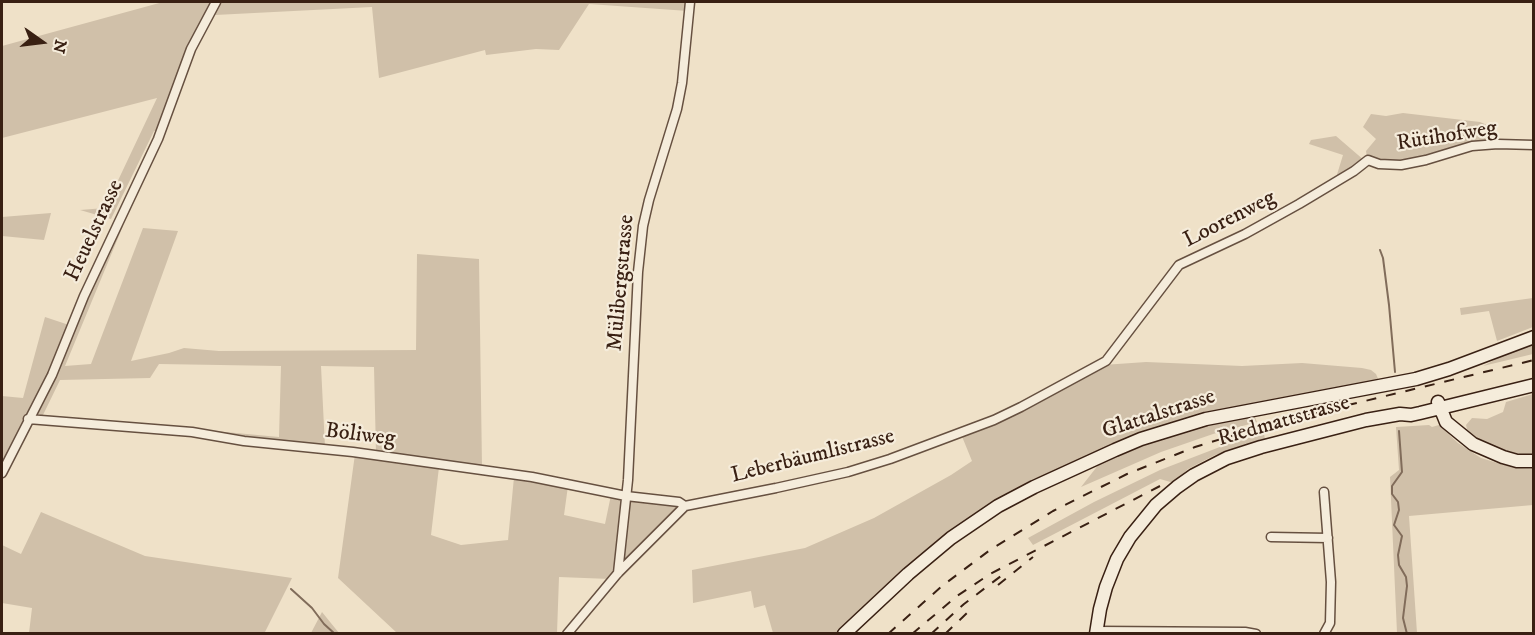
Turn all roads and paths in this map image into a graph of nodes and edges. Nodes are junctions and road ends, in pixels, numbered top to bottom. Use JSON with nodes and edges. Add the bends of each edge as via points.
{"nodes":[{"id":1,"x":216,"y":2,"type":"edge"},
{"id":2,"x":690,"y":2,"type":"edge"},
{"id":3,"x":1533,"y":145,"type":"edge"},
{"id":4,"x":1368,"y":160,"type":"joint"},
{"id":5,"x":1533,"y":337,"type":"edge"},
{"id":6,"x":1106,"y":361,"type":"joint"},
{"id":7,"x":1533,"y":378,"type":"edge"},
{"id":8,"x":1533,"y":385,"type":"edge"},
{"id":9,"x":1439,"y":405,"type":"junction"},
{"id":10,"x":28,"y":419,"type":"junction"},
{"id":11,"x":1533,"y":461,"type":"edge"},
{"id":12,"x":2,"y":473,"type":"edge"},
{"id":13,"x":1324,"y":492,"type":"dead end"},
{"id":14,"x":626,"y":496,"type":"junction"},
{"id":15,"x":685,"y":506,"type":"junction"},
{"id":16,"x":1271,"y":537,"type":"dead end"},
{"id":17,"x":1328,"y":538,"type":"junction"},
{"id":18,"x":618,"y":573,"type":"junction"},
{"id":19,"x":1096,"y":632,"type":"edge"},
{"id":20,"x":567,"y":633,"type":"edge"},
{"id":21,"x":844,"y":633,"type":"edge"},
{"id":22,"x":1256,"y":633,"type":"edge"},
{"id":23,"x":1324,"y":633,"type":"edge"}],
"edges":[{"from":1,"to":10,"type":"street","name":"Heuelstrasse","via":[[191,50],[158,139],[91,279],[52,375]]},
{"from":2,"to":14,"type":"street","name":"Mülibergstrasse","via":[[680,92],[643,226]]},
{"from":3,"to":4,"type":"street","name":"Rütihofweg","via":[[1472,146],[1401,165]]},
{"from":4,"to":6,"type":"street","name":"Loorenweg","via":[[1299,204],[1179,265]]},
{"from":5,"to":21,"type":"street","name":"Glattalstrasse","via":[[1416,379],[1206,419],[1115,450],[998,506],[951,538]]},
{"from":6,"to":15,"type":"street","name":"Leberbäumlistrasse","via":[[994,420],[891,459]]},
{"from":7,"to":9,"type":"street"},
{"from":8,"to":9,"type":"street"},
{"from":9,"to":11,"type":"street","via":[[1452,429],[1473,444],[1503,457]]},
{"from":9,"to":19,"type":"street","name":"Riedmattstrasse","via":[[1410,407],[1400,414],[1261,447],[1227,458],[1186,480],[1148,513],[1125,544],[1102,598]]},
{"from":10,"to":12,"type":"street","name":"Heuelstrasse"},
{"from":10,"to":14,"type":"street","name":"Böliweg","via":[[176,430],[353,452],[532,477]]},
{"from":13,"to":17,"type":"street"},
{"from":14,"to":15,"type":"street","name":"Böliweg"},
{"from":14,"to":18,"type":"street","name":"Mülibergstrasse"},
{"from":15,"to":18,"type":"street"},
{"from":16,"to":17,"type":"street"},
{"from":17,"to":23,"type":"street","via":[[1330,623]]},
{"from":18,"to":20,"type":"street"},
{"from":19,"to":22,"type":"street"}]}
